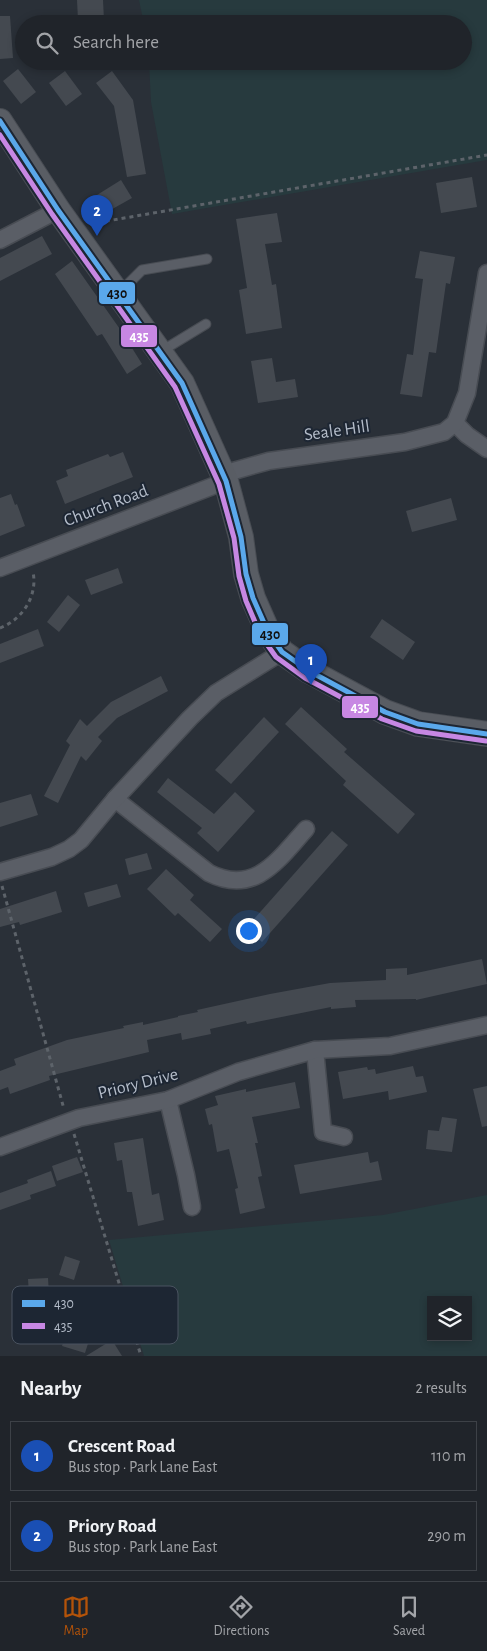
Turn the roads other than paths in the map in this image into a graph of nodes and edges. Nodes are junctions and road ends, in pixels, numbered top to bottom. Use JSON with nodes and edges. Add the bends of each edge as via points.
{"nodes":[{"id":1,"x":0,"y":121,"type":"edge"},
{"id":2,"x":65,"y":218,"type":"junction"},
{"id":3,"x":0,"y":240,"type":"edge"},
{"id":4,"x":207,"y":259,"type":"dead end"},
{"id":5,"x":487,"y":272,"type":"edge"},
{"id":6,"x":119,"y":294,"type":"junction"},
{"id":7,"x":206,"y":324,"type":"dead end"},
{"id":8,"x":160,"y":352,"type":"junction"},
{"id":9,"x":455,"y":424,"type":"junction"},
{"id":10,"x":487,"y":449,"type":"edge"},
{"id":11,"x":224,"y":477,"type":"junction"},
{"id":12,"x":0,"y":568,"type":"edge"},
{"id":13,"x":282,"y":652,"type":"junction"},
{"id":14,"x":487,"y":734,"type":"edge"},
{"id":15,"x":115,"y":799,"type":"junction"},
{"id":16,"x":306,"y":829,"type":"dead end"},
{"id":17,"x":0,"y":872,"type":"edge"},
{"id":18,"x":487,"y":1025,"type":"edge"},
{"id":19,"x":315,"y":1050,"type":"junction"},
{"id":20,"x":168,"y":1100,"type":"junction"},
{"id":21,"x":344,"y":1137,"type":"dead end"},
{"id":22,"x":0,"y":1147,"type":"edge"},
{"id":23,"x":192,"y":1208,"type":"dead end"}],
"edges":[{"from":1,"to":2,"type":"street"},
{"from":2,"to":3,"type":"street"},
{"from":2,"to":6,"type":"street"},
{"from":4,"to":6,"type":"lane","via":[[142,270]]},
{"from":5,"to":9,"type":"street","via":[[468,392]]},
{"from":6,"to":8,"type":"street"},
{"from":7,"to":8,"type":"lane"},
{"from":8,"to":11,"type":"street","via":[[182,383]]},
{"from":9,"to":10,"type":"street"},
{"from":9,"to":11,"type":"street","name":"Seale Hill","via":[[444,432],[414,440],[269,461]]},
{"from":11,"to":12,"type":"street","name":"Church Road"},
{"from":11,"to":13,"type":"street","via":[[241,537],[253,598],[268,632]]},
{"from":13,"to":14,"type":"street","via":[[385,712],[418,724]]},
{"from":13,"to":15,"type":"street","via":[[216,693]]},
{"from":15,"to":16,"type":"street","via":[[209,873],[220,878],[244,879],[263,874]]},
{"from":15,"to":17,"type":"street","via":[[93,827],[69,849]]},
{"from":18,"to":19,"type":"street","name":"Priory Drive","via":[[390,1046]]},
{"from":19,"to":20,"type":"street","name":"Priory Drive","via":[[238,1072]]},
{"from":19,"to":21,"type":"street","via":[[318,1137]]},
{"from":20,"to":22,"type":"street","name":"Priory Drive","via":[[79,1118]]},
{"from":20,"to":23,"type":"street"}]}
